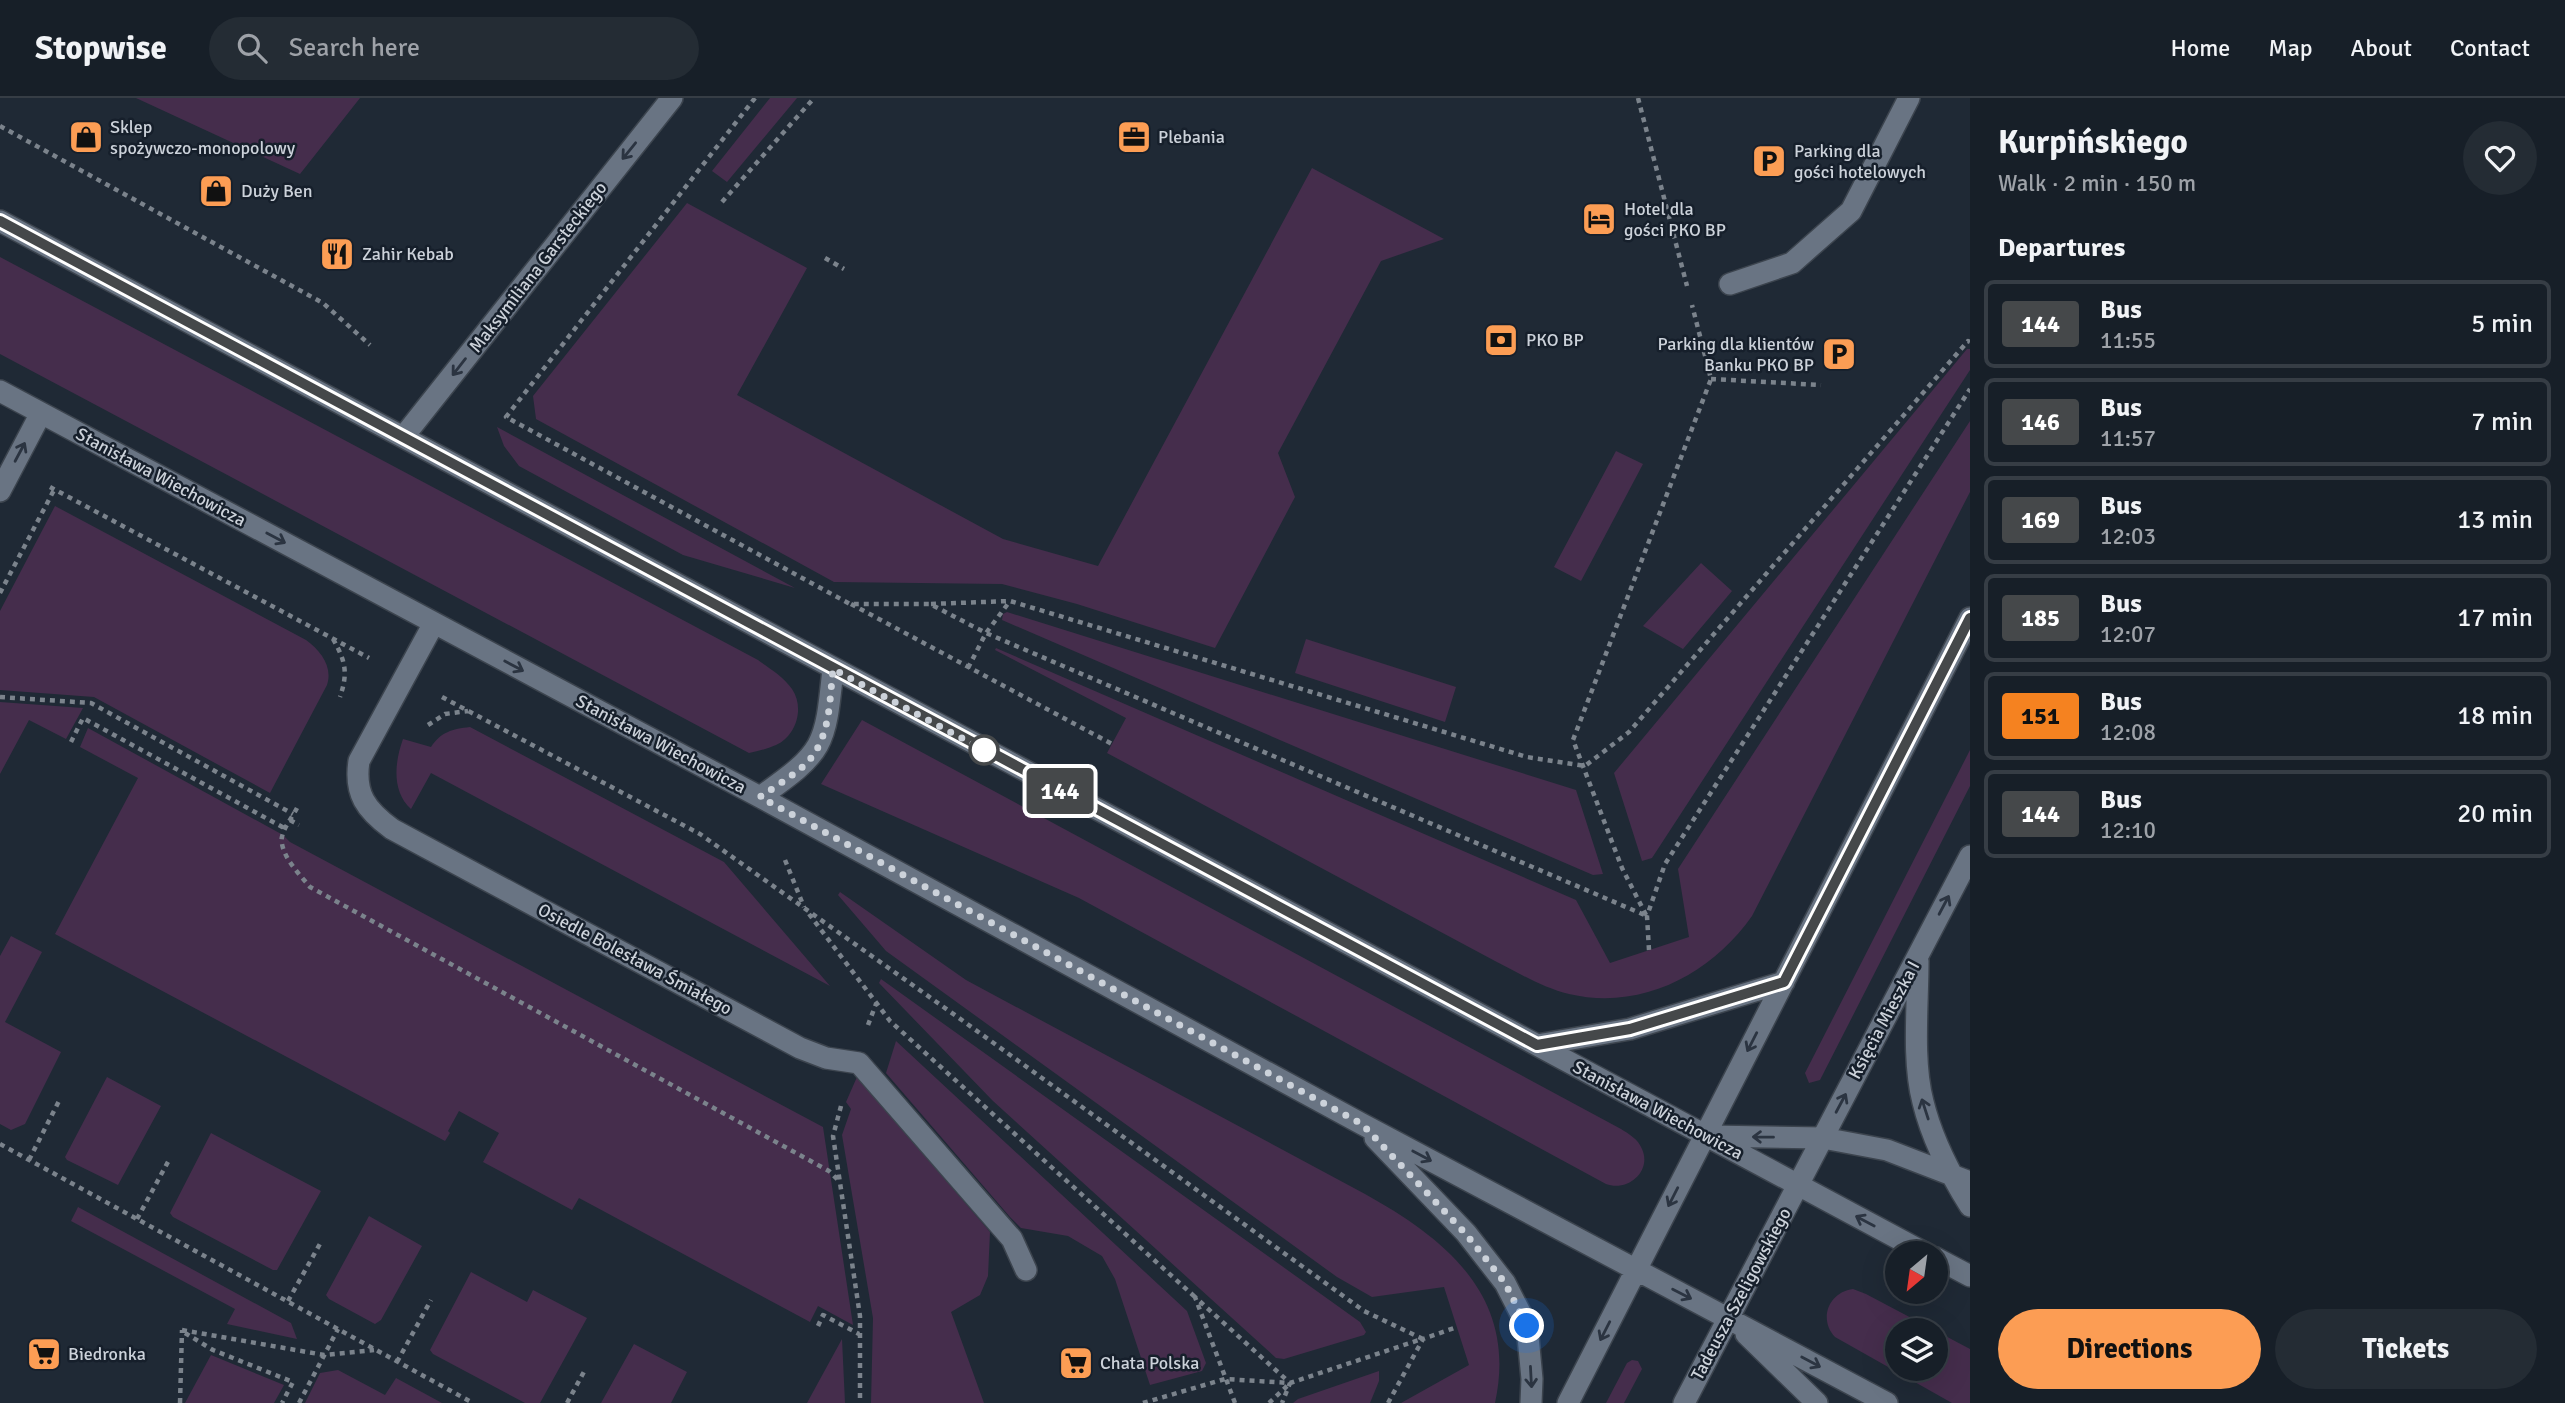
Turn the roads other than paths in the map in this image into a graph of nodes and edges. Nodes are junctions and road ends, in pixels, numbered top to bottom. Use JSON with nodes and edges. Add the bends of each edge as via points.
{"nodes":[{"id":1,"x":672,"y":98,"type":"edge"},
{"id":2,"x":1909,"y":98,"type":"edge"},
{"id":3,"x":0,"y":221,"type":"edge"},
{"id":4,"x":1730,"y":284,"type":"dead end"},
{"id":5,"x":0,"y":391,"type":"edge"},
{"id":6,"x":41,"y":413,"type":"junction"},
{"id":7,"x":404,"y":436,"type":"junction"},
{"id":8,"x":0,"y":491,"type":"edge"},
{"id":9,"x":1970,"y":618,"type":"edge"},
{"id":10,"x":434,"y":623,"type":"junction"},
{"id":11,"x":833,"y":669,"type":"junction"},
{"id":12,"x":760,"y":797,"type":"junction"},
{"id":13,"x":1970,"y":856,"type":"edge"},
{"id":14,"x":1918,"y":955,"type":"junction"},
{"id":15,"x":1784,"y":982,"type":"junction"},
{"id":16,"x":1537,"y":1045,"type":"junction"},
{"id":17,"x":1362,"y":1124,"type":"junction"},
{"id":18,"x":1704,"y":1136,"type":"junction"},
{"id":19,"x":1823,"y":1138,"type":"junction"},
{"id":20,"x":1949,"y":1173,"type":"junction"},
{"id":21,"x":1970,"y":1182,"type":"edge"},
{"id":22,"x":1798,"y":1185,"type":"junction"},
{"id":23,"x":1970,"y":1206,"type":"edge"},
{"id":24,"x":1903,"y":1241,"type":"edge"},
{"id":25,"x":1948,"y":1264,"type":"edge"},
{"id":26,"x":1026,"y":1270,"type":"dead end"},
{"id":27,"x":1635,"y":1270,"type":"junction"},
{"id":28,"x":1970,"y":1276,"type":"edge"},
{"id":29,"x":1729,"y":1318,"type":"junction"},
{"id":30,"x":1531,"y":1403,"type":"edge"},
{"id":31,"x":1568,"y":1403,"type":"edge"},
{"id":32,"x":1684,"y":1403,"type":"edge"},
{"id":33,"x":1817,"y":1403,"type":"edge"},
{"id":34,"x":1887,"y":1403,"type":"edge"}],
"edges":[{"from":1,"to":7,"type":"street","name":"Maksymiliana Garsteckiego","one_way":true},
{"from":2,"to":4,"type":"street","via":[[1851,211],[1792,263]]},
{"from":3,"to":7,"type":"street","name":"Stanisława Wiechowicza"},
{"from":5,"to":6,"type":"street","name":"Stanisława Wiechowicza"},
{"from":8,"to":6,"type":"street","one_way":true},
{"from":6,"to":10,"type":"street","name":"Stanisława Wiechowicza","one_way":true},
{"from":7,"to":11,"type":"street","name":"Stanisława Wiechowicza"},
{"from":9,"to":15,"type":"street"},
{"from":10,"to":12,"type":"street","name":"Stanisława Wiechowicza","one_way":true},
{"from":10,"to":26,"type":"street","name":"Osiedle Bolesława Śmiałego","via":[[359,761],[360,795],[374,816],[800,1048],[859,1063],[1012,1239]]},
{"from":11,"to":12,"type":"street","via":[[828,721],[819,745],[800,769]]},
{"from":11,"to":16,"type":"street","name":"Stanisława Wiechowicza"},
{"from":12,"to":17,"type":"street","name":"Stanisława Wiechowicza"},
{"from":14,"to":13,"type":"street","name":"Księcia Mieszka I","one_way":true},
{"from":19,"to":14,"type":"street","name":"Księcia Mieszka I","one_way":true},
{"from":20,"to":14,"type":"street","one_way":true,"via":[[1922,1102],[1917,1061]]},
{"from":15,"to":16,"type":"street","via":[[1630,1029]]},
{"from":15,"to":18,"type":"street","one_way":true},
{"from":16,"to":18,"type":"street","name":"Stanisława Wiechowicza"},
{"from":17,"to":27,"type":"street","name":"Stanisława Wiechowicza","one_way":true},
{"from":17,"to":30,"type":"street","one_way":true,"via":[[1466,1234],[1505,1283],[1527,1326]]},
{"from":19,"to":18,"type":"street","one_way":true},
{"from":18,"to":22,"type":"street","name":"Stanisława Wiechowicza"},
{"from":18,"to":27,"type":"street","one_way":true},
{"from":19,"to":20,"type":"street","via":[[1887,1150]]},
{"from":19,"to":22,"type":"street","name":"Księcia Mieszka I"},
{"from":20,"to":21,"type":"street"},
{"from":20,"to":23,"type":"street"},
{"from":24,"to":22,"type":"street","name":"Stanisława Wiechowicza","one_way":true},
{"from":22,"to":29,"type":"street","name":"Tadeusza Szeligowskiego"},
{"from":25,"to":28,"type":"street"},
{"from":27,"to":29,"type":"street","name":"Stanisława Wiechowicza","one_way":true},
{"from":27,"to":31,"type":"street","one_way":true},
{"from":29,"to":32,"type":"street","name":"Tadeusza Szeligowskiego"},
{"from":29,"to":33,"type":"street"},
{"from":29,"to":34,"type":"street","name":"Stanisława Wiechowicza","one_way":true}]}
